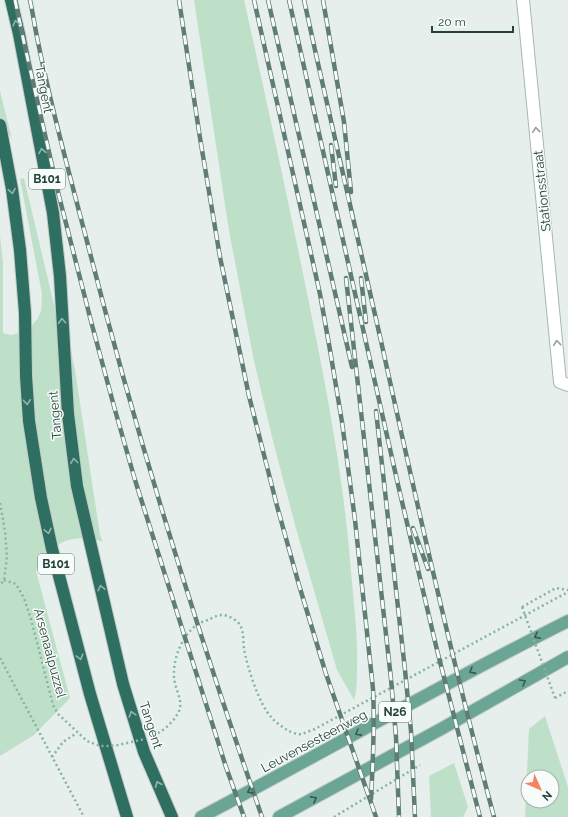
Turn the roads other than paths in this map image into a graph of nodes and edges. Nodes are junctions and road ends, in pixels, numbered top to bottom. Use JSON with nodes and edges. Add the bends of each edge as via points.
{"nodes":[{"id":1,"x":11,"y":0,"type":"edge"},
{"id":2,"x":523,"y":0,"type":"edge"},
{"id":3,"x":0,"y":125,"type":"edge"},
{"id":4,"x":564,"y":383,"type":"edge"},
{"id":5,"x":568,"y":621,"type":"edge"},
{"id":6,"x":568,"y":657,"type":"edge"},
{"id":7,"x":127,"y":817,"type":"edge"},
{"id":8,"x":172,"y":817,"type":"edge"},
{"id":9,"x":201,"y":817,"type":"edge"},
{"id":10,"x":279,"y":817,"type":"edge"}],
"edges":[{"from":8,"to":1,"type":"highway","name":"Tangent","number":"B101","one_way":true,"via":[[144,752],[123,684],[77,486],[68,414],[60,276],[53,213]]},
{"from":4,"to":2,"type":"street","name":"Stationsstraat","one_way":true},
{"from":3,"to":7,"type":"highway","name":"Tangent","number":"B101","one_way":true,"via":[[20,250],[29,421],[41,498],[90,694]]},
{"from":5,"to":9,"type":"main road","name":"Leuvensesteenweg","number":"N26","one_way":true},
{"from":10,"to":6,"type":"main road","one_way":true}]}
